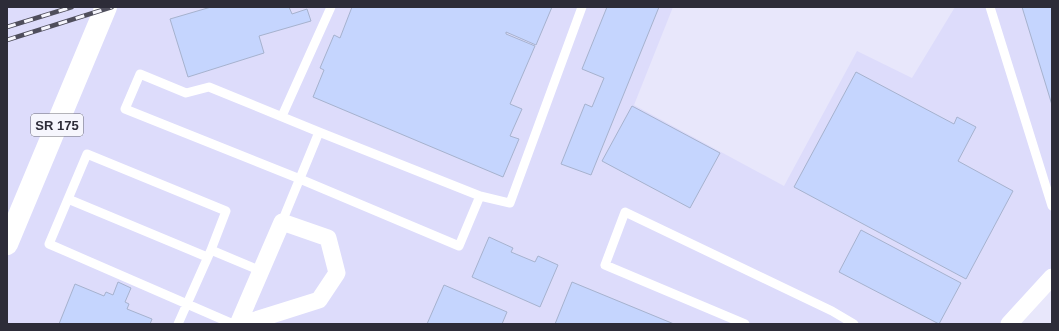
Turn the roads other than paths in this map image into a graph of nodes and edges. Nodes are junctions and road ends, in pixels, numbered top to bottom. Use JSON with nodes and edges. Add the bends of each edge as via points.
{"nodes":[{"id":1,"x":106,"y":7,"type":"edge"},
{"id":2,"x":331,"y":7,"type":"edge"},
{"id":3,"x":582,"y":7,"type":"edge"},
{"id":4,"x":990,"y":7,"type":"edge"},
{"id":5,"x":282,"y":116,"type":"junction"},
{"id":6,"x":319,"y":132,"type":"junction"},
{"id":7,"x":300,"y":179,"type":"junction"},
{"id":8,"x":480,"y":196,"type":"junction"},
{"id":9,"x":68,"y":199,"type":"junction"},
{"id":10,"x":1052,"y":206,"type":"edge"},
{"id":11,"x":282,"y":222,"type":"junction"},
{"id":12,"x":8,"y":236,"type":"edge"},
{"id":13,"x":209,"y":253,"type":"junction"},
{"id":14,"x":261,"y":271,"type":"junction"},
{"id":15,"x":1052,"y":277,"type":"edge"},
{"id":16,"x":186,"y":304,"type":"junction"},
{"id":17,"x":850,"y":323,"type":"edge"},
{"id":18,"x":178,"y":324,"type":"edge"},
{"id":19,"x":233,"y":324,"type":"edge"},
{"id":20,"x":238,"y":324,"type":"edge"},
{"id":21,"x":243,"y":324,"type":"edge"},
{"id":22,"x":745,"y":324,"type":"edge"},
{"id":23,"x":1009,"y":324,"type":"edge"}],
"edges":[{"from":1,"to":12,"type":"main road","number":"SR 175"},
{"from":2,"to":5,"type":"lane"},
{"from":3,"to":8,"type":"lane","via":[[510,203]]},
{"from":4,"to":10,"type":"lane"},
{"from":5,"to":6,"type":"lane"},
{"from":5,"to":7,"type":"lane","via":[[209,87],[186,93],[140,74],[125,109]]},
{"from":6,"to":7,"type":"lane"},
{"from":6,"to":8,"type":"lane"},
{"from":7,"to":8,"type":"lane","via":[[459,246]]},
{"from":7,"to":11,"type":"lane"},
{"from":9,"to":13,"type":"lane"},
{"from":9,"to":13,"type":"lane","via":[[87,154],[226,211]]},
{"from":9,"to":16,"type":"lane","via":[[49,244]]},
{"from":11,"to":14,"type":"street"},
{"from":11,"to":21,"type":"street","via":[[328,238],[337,273],[319,300]]},
{"from":13,"to":14,"type":"lane"},
{"from":13,"to":16,"type":"lane"},
{"from":14,"to":20,"type":"street"},
{"from":15,"to":23,"type":"street"},
{"from":16,"to":18,"type":"lane"},
{"from":16,"to":19,"type":"lane"},
{"from":17,"to":22,"type":"lane","via":[[625,212],[605,265]]}]}
